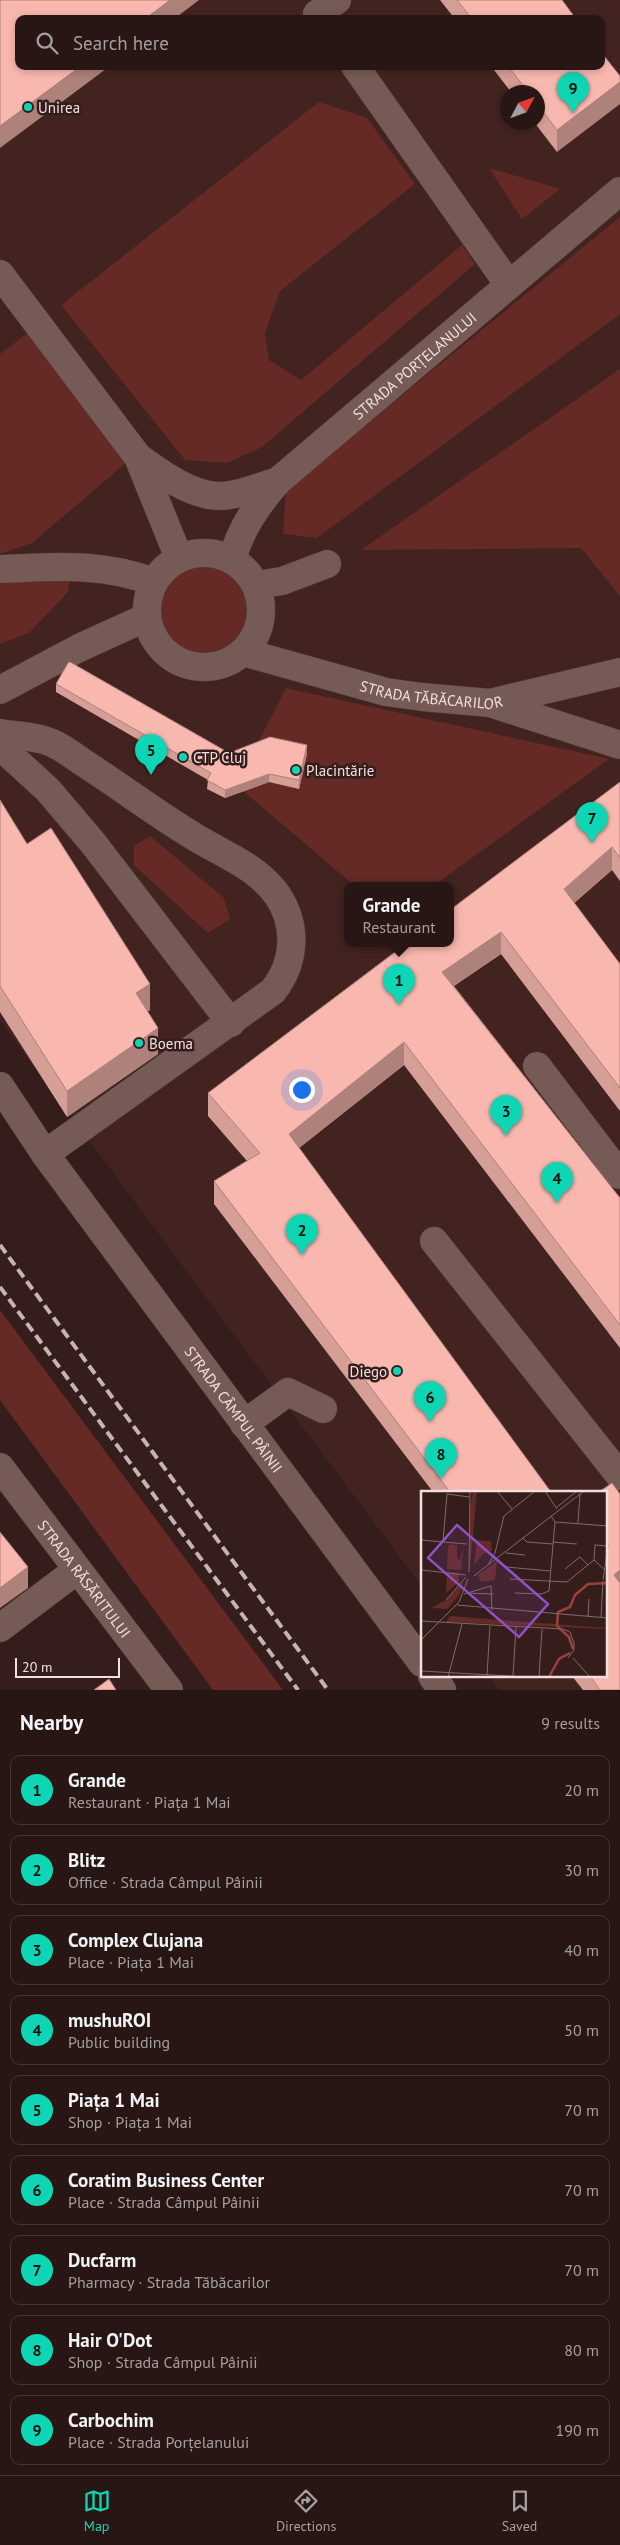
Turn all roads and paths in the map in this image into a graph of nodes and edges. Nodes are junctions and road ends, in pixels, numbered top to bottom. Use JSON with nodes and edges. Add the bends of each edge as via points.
{"nodes":[{"id":1,"x":358,"y":70,"type":"edge"},
{"id":2,"x":620,"y":191,"type":"edge"},
{"id":3,"x":0,"y":274,"type":"edge"},
{"id":4,"x":510,"y":284,"type":"junction"},
{"id":5,"x":138,"y":457,"type":"junction"},
{"id":6,"x":278,"y":481,"type":"junction"},
{"id":7,"x":179,"y":558,"type":"junction"},
{"id":8,"x":232,"y":559,"type":"junction"},
{"id":9,"x":326,"y":564,"type":"dead end"},
{"id":10,"x":0,"y":569,"type":"edge"},
{"id":11,"x":154,"y":582,"type":"junction"},
{"id":12,"x":256,"y":586,"type":"junction"},
{"id":13,"x":147,"y":617,"type":"junction"},
{"id":14,"x":244,"y":652,"type":"junction"},
{"id":15,"x":620,"y":672,"type":"edge"},
{"id":16,"x":0,"y":690,"type":"edge"},
{"id":17,"x":490,"y":703,"type":"junction"},
{"id":18,"x":0,"y":733,"type":"edge"},
{"id":19,"x":620,"y":745,"type":"edge"},
{"id":20,"x":0,"y":746,"type":"edge"},
{"id":21,"x":231,"y":1023,"type":"junction"},
{"id":22,"x":538,"y":1066,"type":"dead end"},
{"id":23,"x":0,"y":1086,"type":"edge"},
{"id":24,"x":45,"y":1154,"type":"junction"},
{"id":25,"x":620,"y":1175,"type":"edge"},
{"id":26,"x":434,"y":1241,"type":"dead end"},
{"id":27,"x":323,"y":1409,"type":"dead end"},
{"id":28,"x":244,"y":1424,"type":"junction"},
{"id":29,"x":0,"y":1467,"type":"edge"},
{"id":30,"x":620,"y":1476,"type":"edge"},
{"id":31,"x":77,"y":1570,"type":"junction"},
{"id":32,"x":0,"y":1628,"type":"edge"},
{"id":33,"x":421,"y":1662,"type":"edge"},
{"id":34,"x":433,"y":1678,"type":"edge"},
{"id":35,"x":169,"y":1690,"type":"edge"},
{"id":36,"x":442,"y":1690,"type":"edge"}],
"edges":[{"from":1,"to":4,"type":"street"},
{"from":2,"to":4,"type":"street","name":"STRADA PORȚELANULUI"},
{"from":3,"to":5,"type":"street"},
{"from":4,"to":6,"type":"street","name":"STRADA PORȚELANULUI"},
{"from":5,"to":6,"type":"street","via":[[205,494],[232,495]]},
{"from":5,"to":7,"type":"street"},
{"from":6,"to":8,"type":"street","name":"STRADA PORȚELANULUI","via":[[248,520]]},
{"from":7,"to":8,"type":"street","via":[[215,553]]},
{"from":7,"to":11,"type":"street","via":[[164,568]]},
{"from":8,"to":12,"type":"street","via":[[246,570]]},
{"from":9,"to":12,"type":"street","via":[[282,581]]},
{"from":10,"to":11,"type":"street","via":[[89,566],[132,574]]},
{"from":11,"to":13,"type":"street","via":[[148,599]]},
{"from":12,"to":14,"type":"street","via":[[261,603],[260,621]]},
{"from":13,"to":14,"type":"street","via":[[152,634],[162,649],[176,660],[211,667]]},
{"from":13,"to":16,"type":"street"},
{"from":14,"to":17,"type":"street","name":"STRADA TĂBĂCARILOR","via":[[386,692]]},
{"from":15,"to":17,"type":"street","name":"STRADA TĂBĂCARILOR"},
{"from":17,"to":19,"type":"street"},
{"from":18,"to":21,"type":"street","via":[[51,742],[195,837],[244,864],[277,896],[292,931],[290,961],[273,991]]},
{"from":20,"to":21,"type":"street","via":[[48,790],[87,835]]},
{"from":21,"to":24,"type":"street"},
{"from":22,"to":25,"type":"street"},
{"from":23,"to":24,"type":"street","name":"STRADA CÂMPUL PÂINII"},
{"from":24,"to":28,"type":"street","name":"STRADA CÂMPUL PÂINII"},
{"from":26,"to":30,"type":"street"},
{"from":27,"to":28,"type":"street","via":[[288,1392]]},
{"from":28,"to":33,"type":"street","name":"STRADA CÂMPUL PÂINII"},
{"from":29,"to":31,"type":"street","name":"STRADA RĂSĂRITULUI"},
{"from":31,"to":32,"type":"street"},
{"from":31,"to":35,"type":"street","name":"STRADA RĂSĂRITULUI"},
{"from":34,"to":36,"type":"street"}]}
